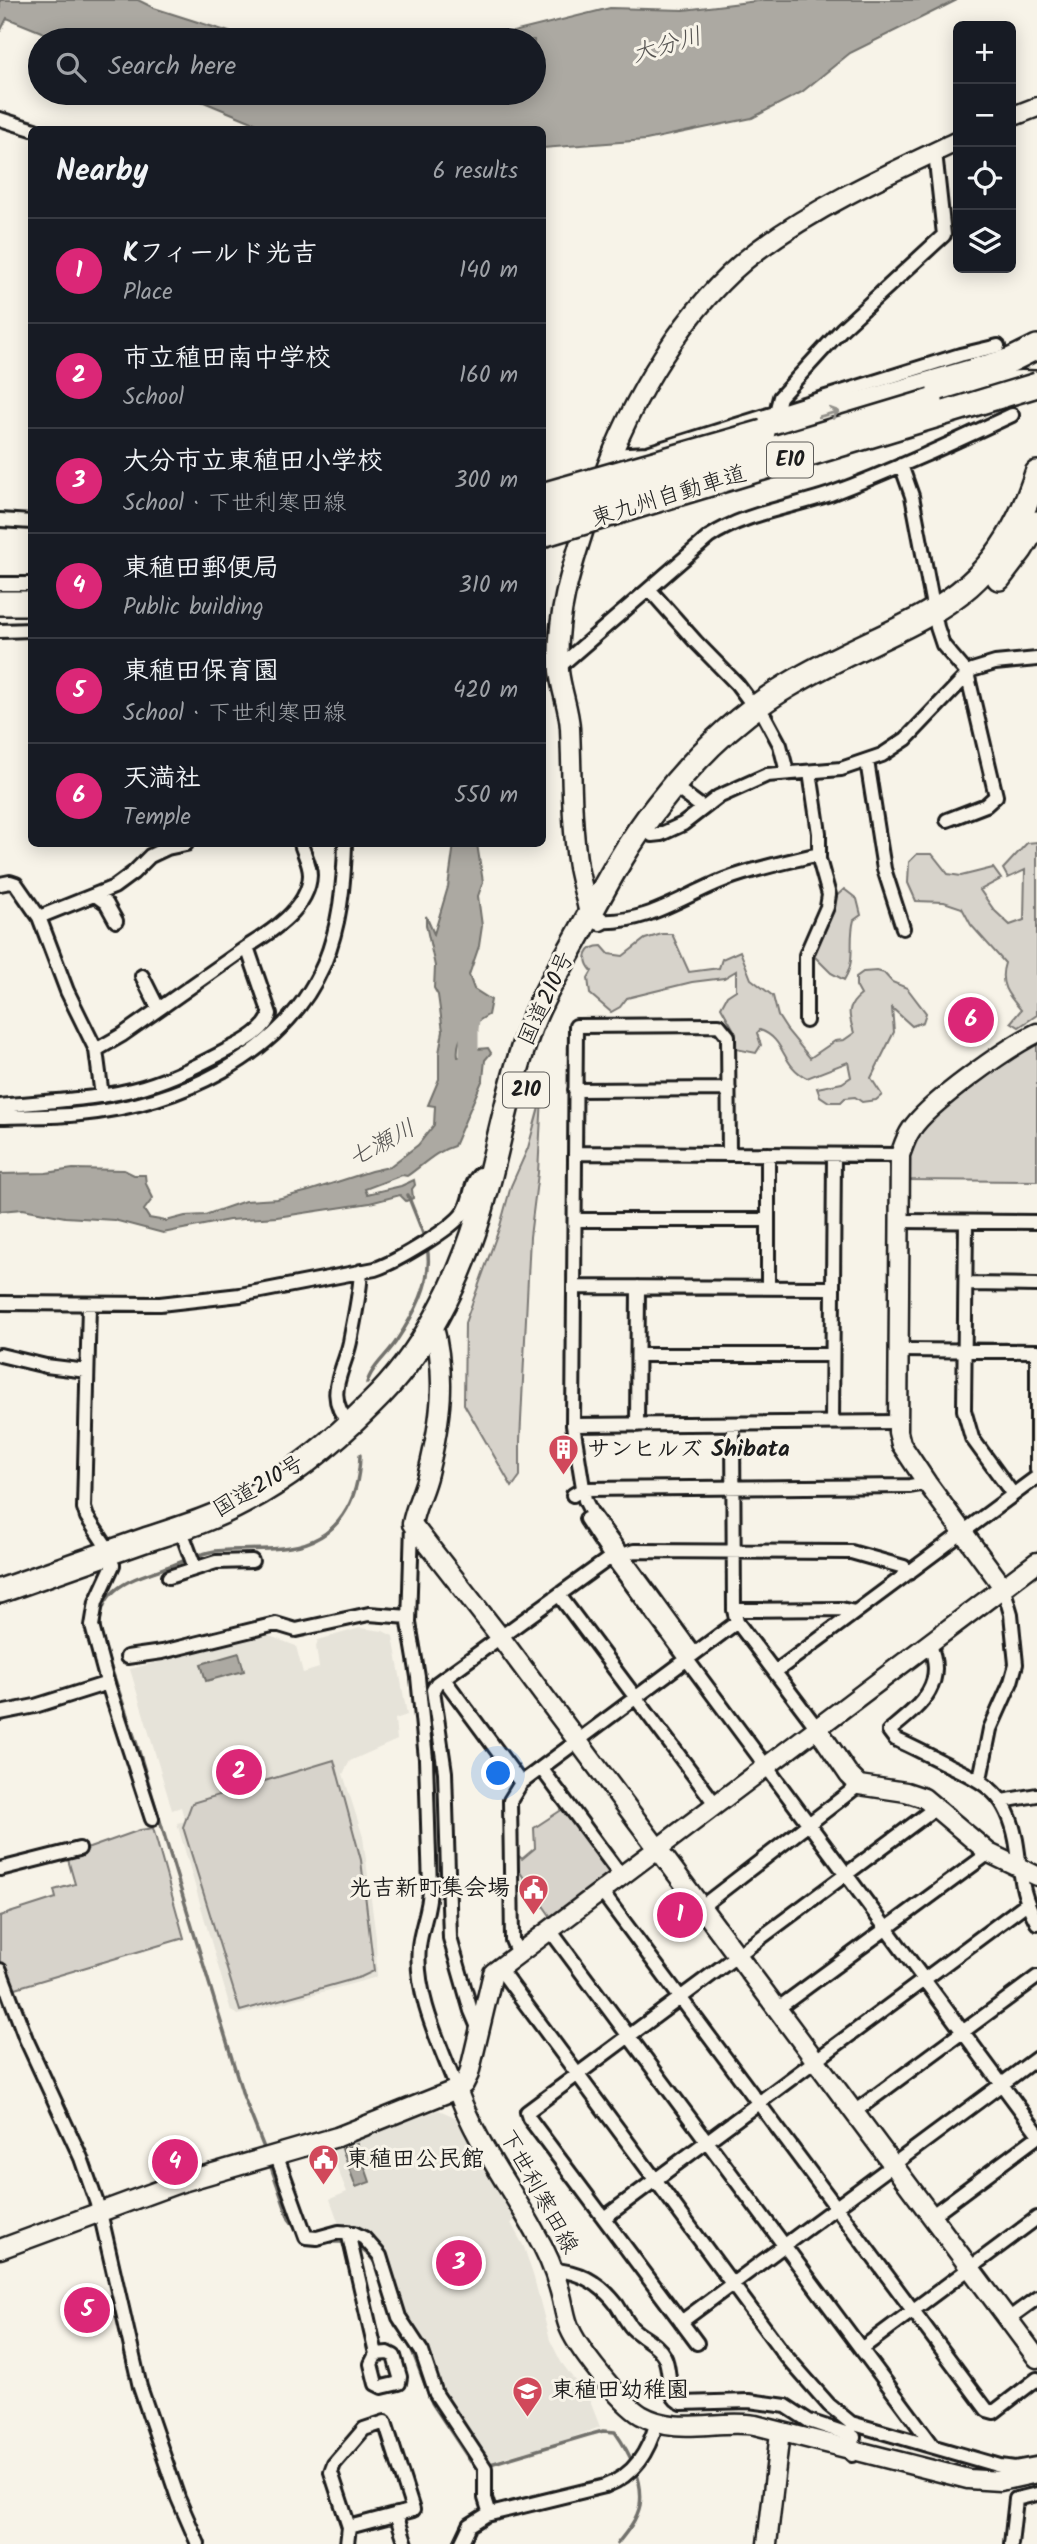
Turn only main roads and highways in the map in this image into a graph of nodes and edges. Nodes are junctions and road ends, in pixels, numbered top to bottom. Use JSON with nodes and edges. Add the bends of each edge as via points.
{"nodes":[{"id":1,"x":1037,"y":346,"type":"edge"},
{"id":2,"x":1005,"y":353,"type":"junction"},
{"id":3,"x":1037,"y":355,"type":"edge"},
{"id":4,"x":1037,"y":369,"type":"edge"},
{"id":5,"x":996,"y":384,"type":"junction"},
{"id":6,"x":1037,"y":384,"type":"edge"},
{"id":7,"x":1037,"y":399,"type":"edge"},
{"id":8,"x":1037,"y":473,"type":"edge"},
{"id":9,"x":546,"y":494,"type":"edge"},
{"id":10,"x":546,"y":517,"type":"edge"},
{"id":11,"x":1037,"y":523,"type":"edge"},
{"id":12,"x":546,"y":534,"type":"edge"},
{"id":13,"x":546,"y":550,"type":"edge"},
{"id":14,"x":0,"y":603,"type":"edge"},
{"id":15,"x":28,"y":603,"type":"edge"},
{"id":16,"x":0,"y":618,"type":"edge"},
{"id":17,"x":28,"y":619,"type":"edge"},
{"id":18,"x":935,"y":620,"type":"junction"},
{"id":19,"x":760,"y":712,"type":"junction"},
{"id":20,"x":595,"y":917,"type":"junction"},
{"id":21,"x":435,"y":1332,"type":"junction"},
{"id":22,"x":112,"y":1559,"type":"junction"},
{"id":23,"x":0,"y":1591,"type":"edge"},
{"id":24,"x":0,"y":1606,"type":"edge"}],
"edges":[{"from":1,"to":2,"type":"highway"},
{"from":2,"to":3,"type":"highway"},
{"from":9,"to":2,"type":"highway","one_way":true,"bridge":true,"via":[[763,432]]},
{"from":4,"to":10,"type":"highway","name":"東九州自動車道","number":"E10","bridge":true},
{"from":5,"to":6,"type":"highway"},
{"from":5,"to":7,"type":"highway","via":[[1027,390]]},
{"from":5,"to":13,"type":"highway","via":[[796,452],[683,507]]},
{"from":6,"to":12,"type":"highway","name":"東九州自動車道","number":"E10","bridge":true},
{"from":8,"to":18,"type":"highway","name":"国道210号","number":"210","via":[[1020,519],[994,560]]},
{"from":11,"to":18,"type":"highway","name":"国道210号","number":"210","via":[[999,578],[973,602]]},
{"from":14,"to":15,"type":"highway"},
{"from":16,"to":17,"type":"highway"},
{"from":18,"to":19,"type":"highway","name":"国道210号","number":"210"},
{"from":19,"to":20,"type":"highway","name":"国道210号","number":"210","via":[[683,793]]},
{"from":19,"to":20,"type":"highway","name":"国道210号","number":"210","via":[[706,750],[663,798],[632,840]]},
{"from":20,"to":21,"type":"highway","name":"国道210号","number":"210","via":[[549,1018],[486,1239],[460,1302]]},
{"from":20,"to":21,"type":"highway","name":"国道210号","number":"210","via":[[548,989],[531,1025],[473,1236]]},
{"from":21,"to":22,"type":"highway","name":"国道210号","number":"210","via":[[350,1425],[286,1476],[241,1503]]},
{"from":21,"to":22,"type":"highway","name":"国道210号","number":"210","via":[[390,1405],[302,1482],[190,1555]]},
{"from":22,"to":23,"type":"highway","name":"国道210号","number":"210"},
{"from":22,"to":24,"type":"highway","name":"国道210号","number":"210"}]}
